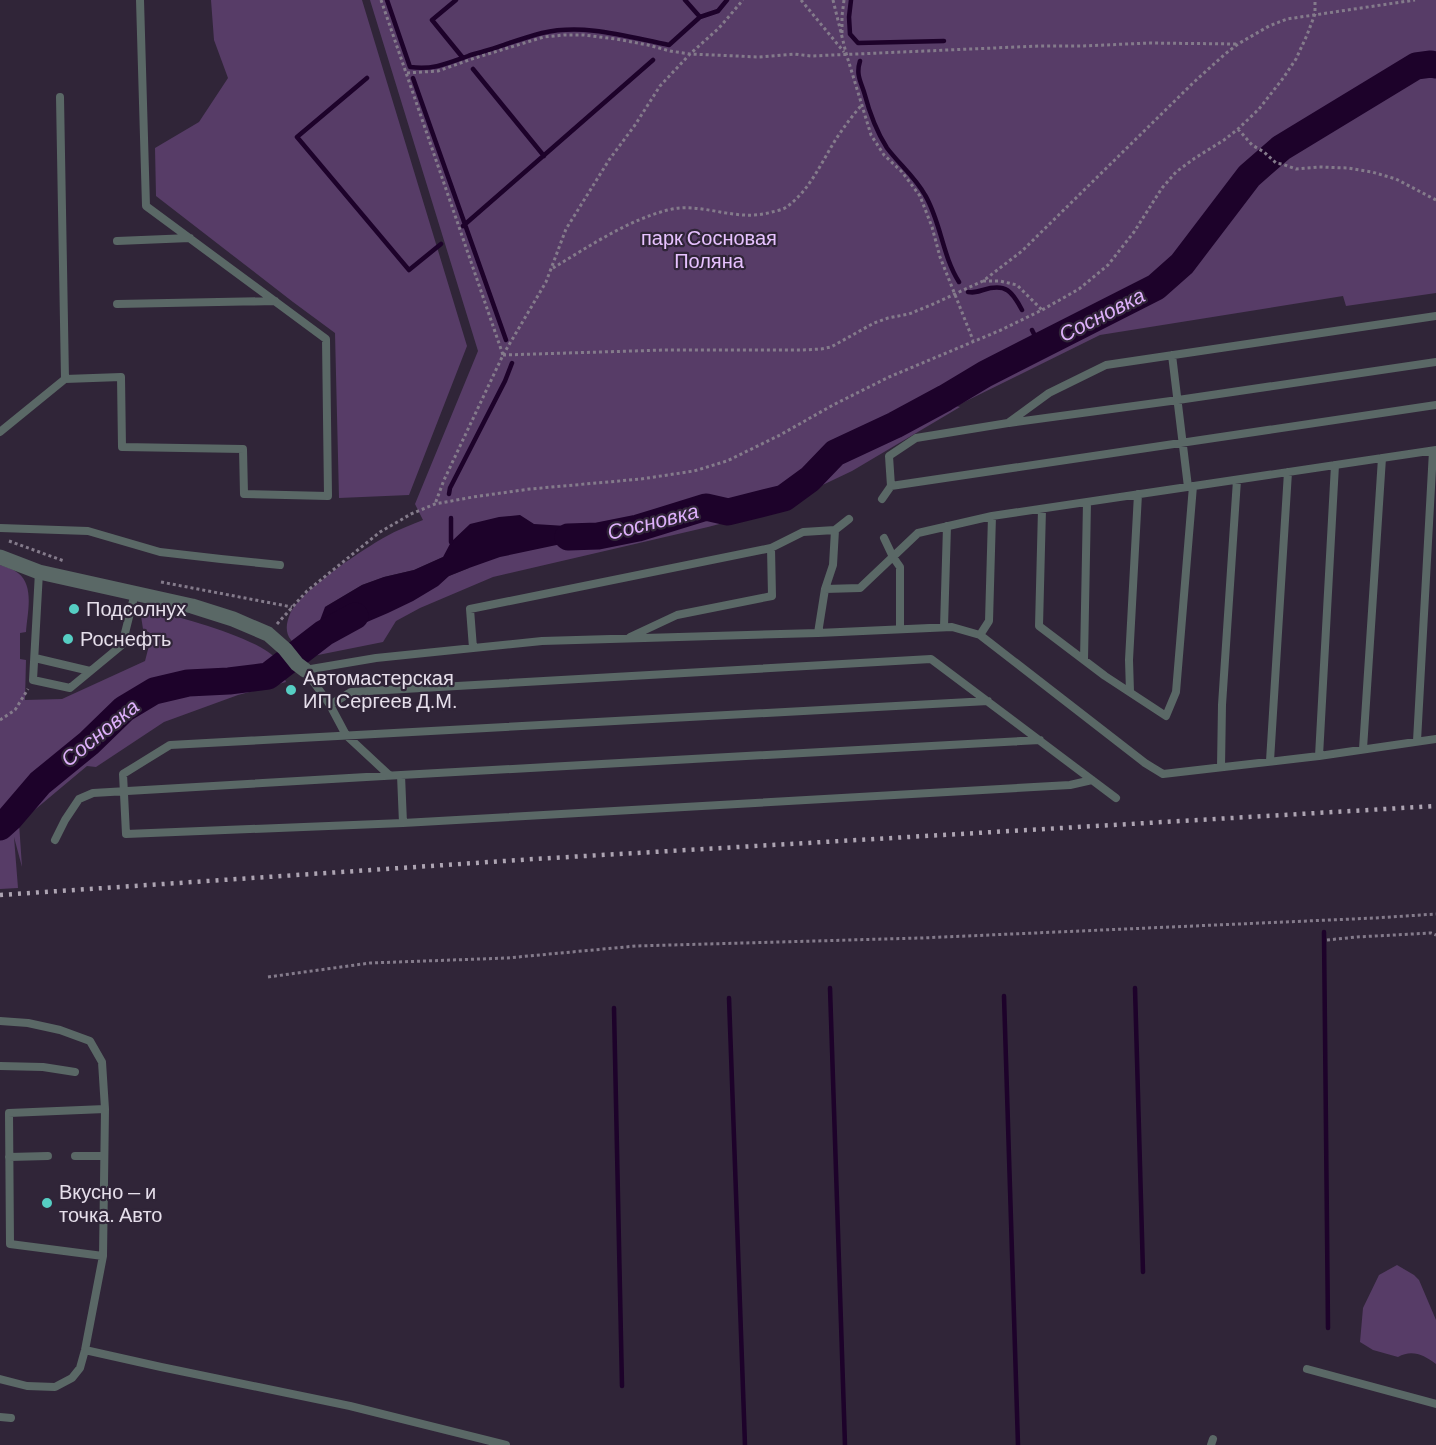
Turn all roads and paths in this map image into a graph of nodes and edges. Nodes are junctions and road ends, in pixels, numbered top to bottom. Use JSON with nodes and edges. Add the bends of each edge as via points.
{"nodes":[{"id":1,"x":140,"y":0,"type":"edge"},
{"id":2,"x":381,"y":0,"type":"edge"},
{"id":3,"x":743,"y":0,"type":"edge"},
{"id":4,"x":801,"y":0,"type":"edge"},
{"id":5,"x":833,"y":0,"type":"edge"},
{"id":6,"x":844,"y":0,"type":"edge"},
{"id":7,"x":1314,"y":0,"type":"edge"},
{"id":8,"x":1415,"y":0,"type":"edge"},
{"id":9,"x":1315,"y":14,"type":"junction"},
{"id":10,"x":842,"y":38,"type":"junction"},
{"id":11,"x":1238,"y":44,"type":"junction"},
{"id":12,"x":846,"y":53,"type":"junction"},
{"id":13,"x":690,"y":54,"type":"junction"},
{"id":14,"x":407,"y":73,"type":"junction"},
{"id":15,"x":60,"y":97,"type":"dead end"},
{"id":16,"x":861,"y":106,"type":"junction"},
{"id":17,"x":1238,"y":129,"type":"junction"},
{"id":18,"x":1436,"y":200,"type":"edge"},
{"id":19,"x":190,"y":238,"type":"junction"},
{"id":20,"x":117,"y":240,"type":"dead end"},
{"id":21,"x":552,"y":269,"type":"junction"},
{"id":22,"x":983,"y":281,"type":"junction"},
{"id":23,"x":955,"y":294,"type":"junction"},
{"id":24,"x":275,"y":301,"type":"junction"},
{"id":25,"x":117,"y":304,"type":"dead end"},
{"id":26,"x":1042,"y":310,"type":"junction"},
{"id":27,"x":1436,"y":316,"type":"edge"},
{"id":28,"x":973,"y":340,"type":"junction"},
{"id":29,"x":503,"y":355,"type":"junction"},
{"id":30,"x":1172,"y":355,"type":"junction"},
{"id":31,"x":1436,"y":362,"type":"edge"},
{"id":32,"x":65,"y":379,"type":"junction"},
{"id":33,"x":1178,"y":400,"type":"junction"},
{"id":34,"x":1436,"y":405,"type":"edge"},
{"id":35,"x":1008,"y":423,"type":"junction"},
{"id":36,"x":0,"y":432,"type":"edge"},
{"id":37,"x":1183,"y":443,"type":"junction"},
{"id":38,"x":1435,"y":450,"type":"edge"},
{"id":39,"x":1382,"y":458,"type":"junction"},
{"id":40,"x":1335,"y":465,"type":"junction"},
{"id":41,"x":1288,"y":472,"type":"junction"},
{"id":42,"x":1237,"y":480,"type":"junction"},
{"id":43,"x":891,"y":486,"type":"junction"},
{"id":44,"x":1191,"y":487,"type":"junction"},
{"id":45,"x":1138,"y":494,"type":"junction"},
{"id":46,"x":882,"y":499,"type":"dead end"},
{"id":47,"x":1087,"y":502,"type":"junction"},
{"id":48,"x":435,"y":504,"type":"junction"},
{"id":49,"x":1042,"y":508,"type":"junction"},
{"id":50,"x":992,"y":516,"type":"junction"},
{"id":51,"x":849,"y":519,"type":"dead end"},
{"id":52,"x":947,"y":526,"type":"junction"},
{"id":53,"x":0,"y":528,"type":"edge"},
{"id":54,"x":835,"y":530,"type":"junction"},
{"id":55,"x":0,"y":538,"type":"edge"},
{"id":56,"x":884,"y":538,"type":"dead end"},
{"id":57,"x":771,"y":548,"type":"junction"},
{"id":58,"x":0,"y":556,"type":"edge"},
{"id":59,"x":893,"y":557,"type":"junction"},
{"id":60,"x":65,"y":561,"type":"dead end"},
{"id":61,"x":280,"y":565,"type":"dead end"},
{"id":62,"x":39,"y":572,"type":"junction"},
{"id":63,"x":161,"y":582,"type":"dead end"},
{"id":64,"x":825,"y":589,"type":"junction"},
{"id":65,"x":135,"y":592,"type":"junction"},
{"id":66,"x":292,"y":607,"type":"junction"},
{"id":67,"x":944,"y":627,"type":"junction"},
{"id":68,"x":900,"y":628,"type":"junction"},
{"id":69,"x":818,"y":633,"type":"junction"},
{"id":70,"x":268,"y":634,"type":"junction"},
{"id":71,"x":980,"y":634,"type":"junction"},
{"id":72,"x":627,"y":638,"type":"junction"},
{"id":73,"x":473,"y":648,"type":"junction"},
{"id":74,"x":34,"y":658,"type":"junction"},
{"id":75,"x":1084,"y":660,"type":"junction"},
{"id":76,"x":301,"y":667,"type":"junction"},
{"id":77,"x":90,"y":671,"type":"junction"},
{"id":78,"x":1130,"y":692,"type":"junction"},
{"id":79,"x":25,"y":695,"type":"dead end"},
{"id":80,"x":988,"y":701,"type":"junction"},
{"id":81,"x":330,"y":705,"type":"junction"},
{"id":82,"x":0,"y":720,"type":"edge"},
{"id":83,"x":346,"y":735,"type":"junction"},
{"id":84,"x":1436,"y":739,"type":"edge"},
{"id":85,"x":1040,"y":740,"type":"junction"},
{"id":86,"x":1417,"y":741,"type":"junction"},
{"id":87,"x":1363,"y":749,"type":"junction"},
{"id":88,"x":1319,"y":756,"type":"junction"},
{"id":89,"x":1270,"y":761,"type":"junction"},
{"id":90,"x":1221,"y":767,"type":"junction"},
{"id":91,"x":389,"y":775,"type":"junction"},
{"id":92,"x":401,"y":775,"type":"junction"},
{"id":93,"x":1092,"y":780,"type":"junction"},
{"id":94,"x":124,"y":791,"type":"junction"},
{"id":95,"x":1116,"y":798,"type":"dead end"},
{"id":96,"x":404,"y":823,"type":"junction"},
{"id":97,"x":55,"y":840,"type":"dead end"},
{"id":98,"x":1436,"y":914,"type":"edge"},
{"id":99,"x":1436,"y":935,"type":"edge"},
{"id":100,"x":1327,"y":940,"type":"dead end"},
{"id":101,"x":268,"y":976,"type":"dead end"},
{"id":102,"x":0,"y":1021,"type":"edge"},
{"id":103,"x":0,"y":1066,"type":"edge"},
{"id":104,"x":75,"y":1072,"type":"dead end"},
{"id":105,"x":105,"y":1109,"type":"junction"},
{"id":106,"x":48,"y":1156,"type":"dead end"},
{"id":107,"x":75,"y":1156,"type":"dead end"},
{"id":108,"x":104,"y":1156,"type":"junction"},
{"id":109,"x":9,"y":1157,"type":"junction"},
{"id":110,"x":103,"y":1256,"type":"junction"},
{"id":111,"x":85,"y":1350,"type":"junction"},
{"id":112,"x":1307,"y":1369,"type":"dead end"},
{"id":113,"x":0,"y":1379,"type":"edge"},
{"id":114,"x":1436,"y":1404,"type":"edge"},
{"id":115,"x":0,"y":1417,"type":"edge"},
{"id":116,"x":11,"y":1418,"type":"dead end"},
{"id":117,"x":506,"y":1445,"type":"edge"}],
"edges":[{"from":1,"to":19,"type":"lane","via":[[146,206]]},
{"from":2,"to":14,"type":"path"},
{"from":3,"to":13,"type":"path"},
{"from":4,"to":12,"type":"path"},
{"from":5,"to":10,"type":"path"},
{"from":6,"to":10,"type":"path"},
{"from":7,"to":9,"type":"path"},
{"from":8,"to":9,"type":"path"},
{"from":9,"to":11,"type":"path","via":[[1287,18]]},
{"from":9,"to":17,"type":"path","via":[[1290,68]]},
{"from":10,"to":12,"type":"path"},
{"from":11,"to":12,"type":"path","via":[[1149,43]]},
{"from":11,"to":22,"type":"path","via":[[1022,251]]},
{"from":12,"to":13,"type":"path","via":[[759,57]]},
{"from":12,"to":16,"type":"path"},
{"from":13,"to":14,"type":"path","via":[[616,39],[564,35],[544,37],[438,71]]},
{"from":13,"to":21,"type":"path","via":[[660,86],[593,184],[566,229]]},
{"from":14,"to":29,"type":"path"},
{"from":15,"to":32,"type":"lane"},
{"from":16,"to":21,"type":"path","via":[[805,190],[783,209],[760,216],[696,208],[669,210],[602,238]]},
{"from":16,"to":23,"type":"path","via":[[871,135],[884,155],[920,196]]},
{"from":17,"to":18,"type":"path","via":[[1276,163],[1296,169],[1348,168],[1372,172],[1396,179]]},
{"from":17,"to":26,"type":"path","via":[[1176,172],[1108,265],[1079,289]]},
{"from":19,"to":20,"type":"lane"},
{"from":19,"to":24,"type":"lane"},
{"from":21,"to":29,"type":"path"},
{"from":22,"to":23,"type":"path"},
{"from":22,"to":26,"type":"path","via":[[1017,285]]},
{"from":23,"to":28,"type":"path"},
{"from":23,"to":29,"type":"path","via":[[909,314],[874,323],[821,349]]},
{"from":24,"to":25,"type":"lane"},
{"from":24,"to":32,"type":"lane","via":[[326,339],[328,496],[244,494],[243,449],[123,447],[121,377]]},
{"from":26,"to":28,"type":"path"},
{"from":27,"to":30,"type":"lane"},
{"from":28,"to":48,"type":"path","via":[[889,377],[727,461],[694,471],[641,479],[530,489]]},
{"from":29,"to":48,"type":"path"},
{"from":30,"to":33,"type":"lane"},
{"from":30,"to":35,"type":"lane","via":[[1106,365],[1049,393]]},
{"from":31,"to":33,"type":"lane"},
{"from":32,"to":36,"type":"lane"},
{"from":33,"to":35,"type":"lane"},
{"from":33,"to":37,"type":"lane"},
{"from":34,"to":37,"type":"lane"},
{"from":35,"to":43,"type":"lane","via":[[916,438],[889,456]]},
{"from":37,"to":43,"type":"lane"},
{"from":37,"to":44,"type":"lane"},
{"from":38,"to":39,"type":"lane"},
{"from":38,"to":86,"type":"lane"},
{"from":39,"to":40,"type":"lane"},
{"from":39,"to":87,"type":"lane"},
{"from":40,"to":41,"type":"lane"},
{"from":40,"to":88,"type":"lane"},
{"from":41,"to":42,"type":"lane"},
{"from":41,"to":89,"type":"lane"},
{"from":42,"to":44,"type":"lane"},
{"from":42,"to":90,"type":"lane"},
{"from":43,"to":46,"type":"lane"},
{"from":44,"to":45,"type":"lane"},
{"from":44,"to":78,"type":"lane","via":[[1176,692],[1166,716]]},
{"from":45,"to":47,"type":"lane"},
{"from":45,"to":78,"type":"lane"},
{"from":47,"to":49,"type":"lane"},
{"from":47,"to":75,"type":"lane"},
{"from":48,"to":66,"type":"path","via":[[380,532]]},
{"from":49,"to":50,"type":"lane"},
{"from":49,"to":75,"type":"lane","via":[[1039,626]]},
{"from":50,"to":52,"type":"lane"},
{"from":50,"to":71,"type":"lane","via":[[989,621]]},
{"from":51,"to":54,"type":"lane"},
{"from":52,"to":59,"type":"lane","via":[[918,533]]},
{"from":52,"to":67,"type":"lane"},
{"from":53,"to":61,"type":"lane","via":[[88,531],[160,552]]},
{"from":54,"to":57,"type":"lane","via":[[803,532]]},
{"from":54,"to":64,"type":"lane","via":[[833,565]]},
{"from":55,"to":60,"type":"path"},
{"from":56,"to":59,"type":"lane"},
{"from":57,"to":72,"type":"lane","via":[[772,596],[677,615]]},
{"from":57,"to":73,"type":"lane","via":[[470,609]]},
{"from":58,"to":62,"type":"street"},
{"from":59,"to":64,"type":"lane","via":[[860,588]]},
{"from":59,"to":68,"type":"lane","via":[[900,567]]},
{"from":62,"to":65,"type":"street"},
{"from":62,"to":74,"type":"lane"},
{"from":63,"to":66,"type":"path"},
{"from":64,"to":69,"type":"lane"},
{"from":65,"to":70,"type":"street","via":[[192,606]]},
{"from":65,"to":77,"type":"lane","via":[[122,645]]},
{"from":66,"to":70,"type":"path"},
{"from":67,"to":68,"type":"lane"},
{"from":67,"to":71,"type":"lane"},
{"from":68,"to":69,"type":"lane"},
{"from":69,"to":72,"type":"lane"},
{"from":70,"to":76,"type":"street"},
{"from":71,"to":90,"type":"lane","via":[[1163,774]]},
{"from":72,"to":73,"type":"lane"},
{"from":73,"to":76,"type":"lane"},
{"from":74,"to":77,"type":"lane"},
{"from":74,"to":77,"type":"lane","via":[[33,680],[69,688]]},
{"from":75,"to":78,"type":"lane"},
{"from":76,"to":81,"type":"lane"},
{"from":79,"to":82,"type":"path","via":[[15,710]]},
{"from":80,"to":81,"type":"lane","via":[[931,659],[351,692]]},
{"from":80,"to":83,"type":"lane"},
{"from":80,"to":85,"type":"lane"},
{"from":81,"to":83,"type":"lane"},
{"from":83,"to":91,"type":"lane"},
{"from":83,"to":94,"type":"lane","via":[[170,745],[123,774]]},
{"from":84,"to":86,"type":"lane"},
{"from":85,"to":92,"type":"lane"},
{"from":85,"to":93,"type":"lane"},
{"from":86,"to":87,"type":"lane"},
{"from":87,"to":88,"type":"lane"},
{"from":88,"to":89,"type":"lane"},
{"from":89,"to":90,"type":"lane"},
{"from":91,"to":92,"type":"lane"},
{"from":91,"to":94,"type":"lane"},
{"from":92,"to":96,"type":"lane"},
{"from":93,"to":95,"type":"lane"},
{"from":93,"to":96,"type":"lane","via":[[1046,786]]},
{"from":94,"to":96,"type":"lane","via":[[126,834]]},
{"from":94,"to":97,"type":"lane","via":[[93,793],[79,800]]},
{"from":98,"to":101,"type":"path","via":[[636,946],[507,958],[370,963]]},
{"from":99,"to":100,"type":"path"},
{"from":102,"to":105,"type":"lane","via":[[60,1030],[90,1041],[102,1062]]},
{"from":103,"to":104,"type":"lane"},
{"from":105,"to":108,"type":"lane"},
{"from":105,"to":109,"type":"lane","via":[[9,1113]]},
{"from":106,"to":109,"type":"lane"},
{"from":107,"to":108,"type":"lane"},
{"from":108,"to":110,"type":"lane"},
{"from":109,"to":110,"type":"lane","via":[[10,1244]]},
{"from":110,"to":111,"type":"lane"},
{"from":111,"to":113,"type":"lane","via":[[80,1368],[72,1378],[55,1387],[27,1386]]},
{"from":111,"to":117,"type":"lane","via":[[350,1406]]},
{"from":112,"to":114,"type":"lane"},
{"from":115,"to":116,"type":"lane"}]}
